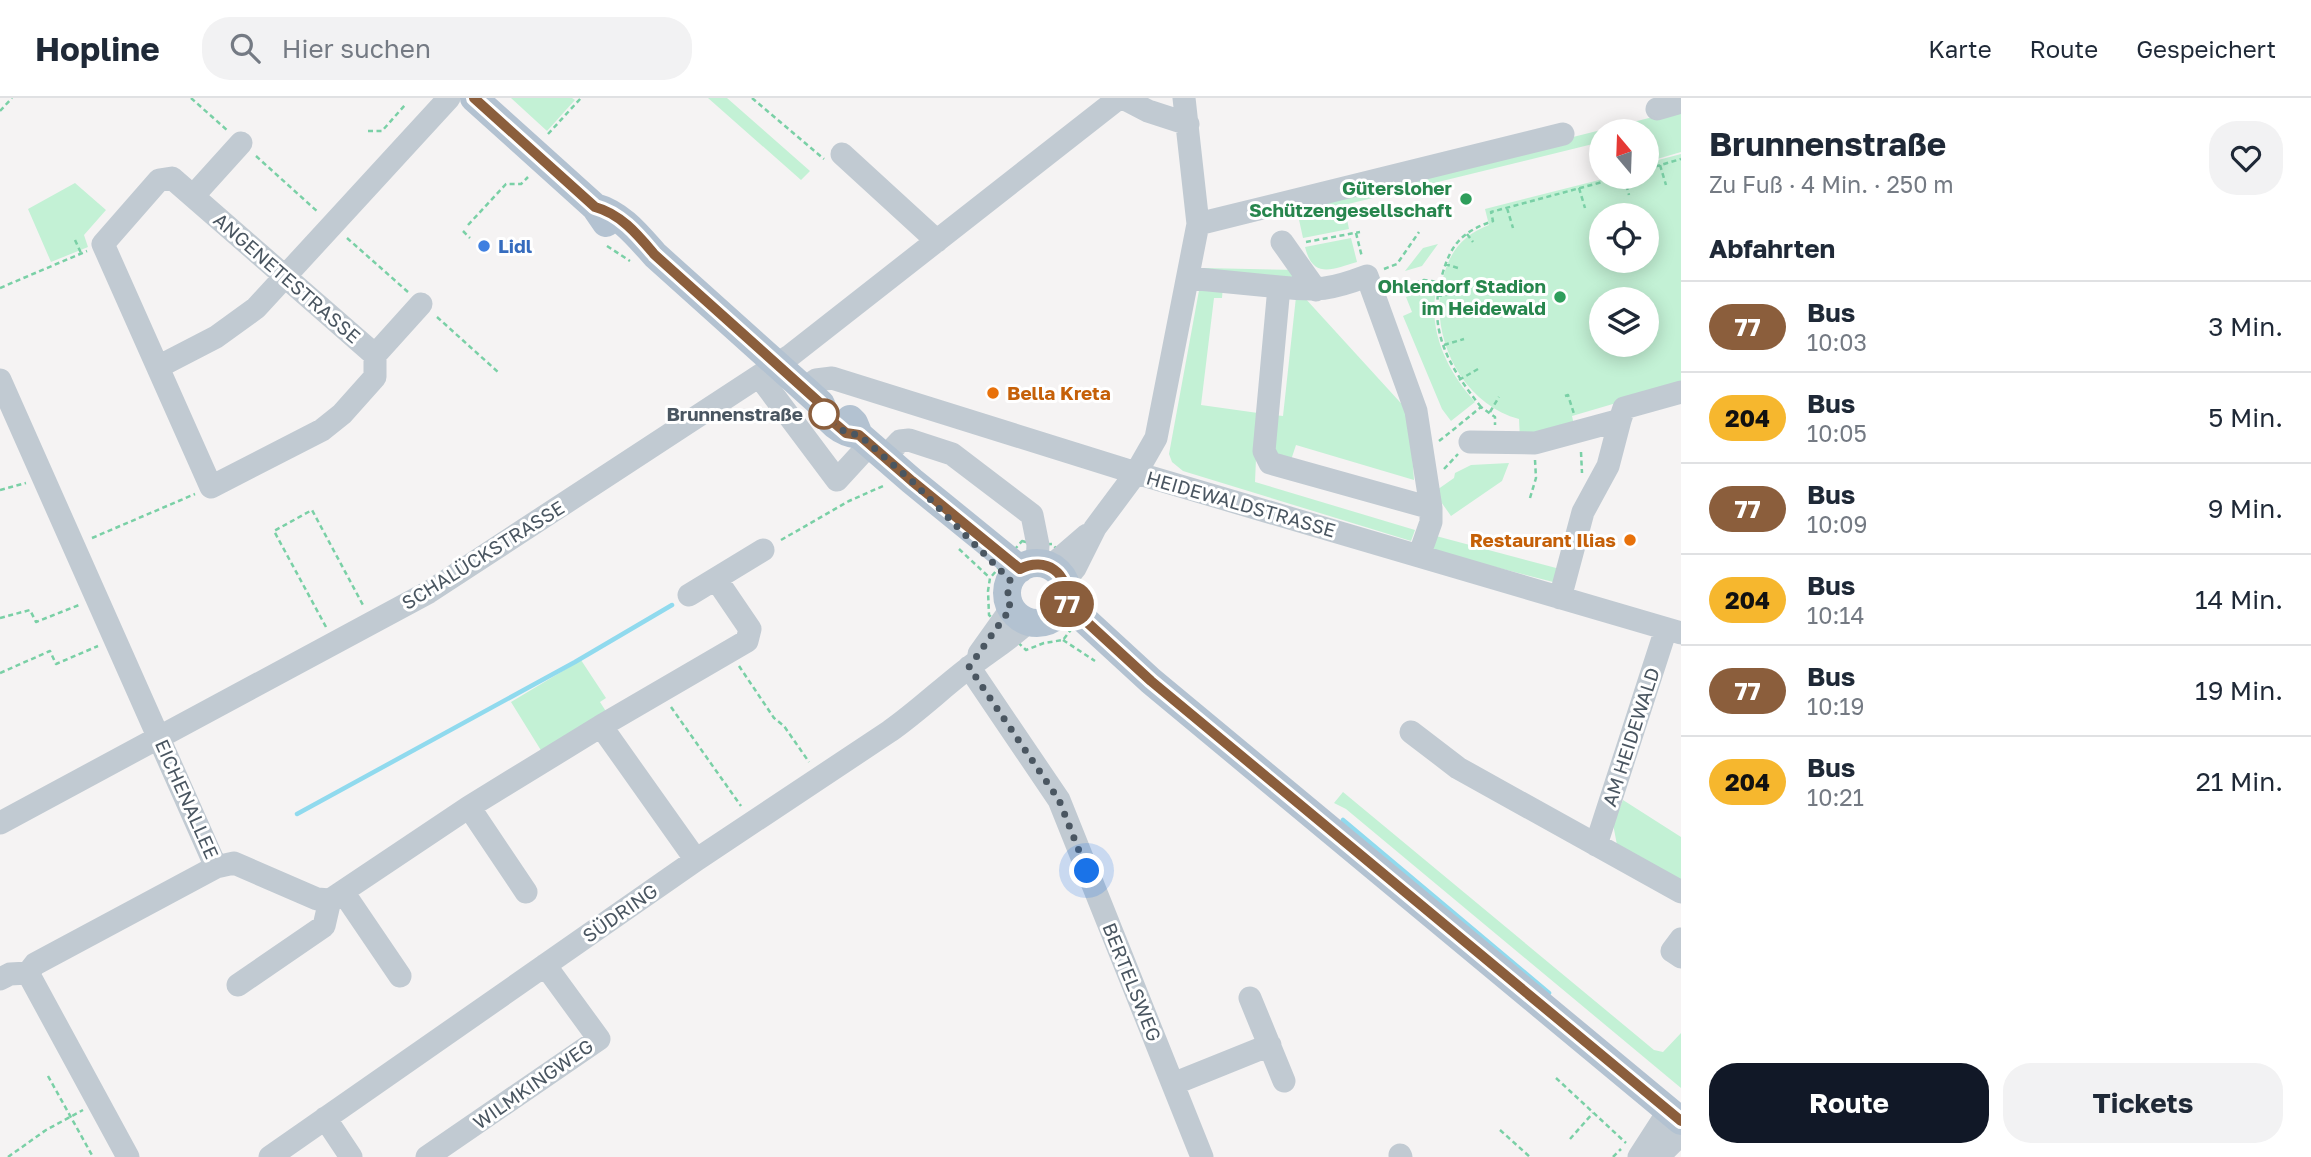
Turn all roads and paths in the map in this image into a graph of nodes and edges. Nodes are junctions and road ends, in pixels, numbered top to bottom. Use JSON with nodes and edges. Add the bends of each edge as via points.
{"nodes":[{"id":1,"x":12,"y":98,"type":"edge"},
{"id":2,"x":449,"y":98,"type":"edge"},
{"id":3,"x":474,"y":98,"type":"edge"},
{"id":4,"x":581,"y":98,"type":"edge"},
{"id":5,"x":1121,"y":98,"type":"edge"},
{"id":6,"x":1184,"y":98,"type":"edge"},
{"id":7,"x":1681,"y":102,"type":"edge"},
{"id":8,"x":405,"y":104,"type":"dead end"},
{"id":9,"x":1657,"y":109,"type":"dead end"},
{"id":10,"x":0,"y":111,"type":"edge"},
{"id":11,"x":1188,"y":124,"type":"junction"},
{"id":12,"x":368,"y":131,"type":"dead end"},
{"id":13,"x":1563,"y":134,"type":"dead end"},
{"id":14,"x":544,"y":139,"type":"dead end"},
{"id":15,"x":241,"y":143,"type":"dead end"},
{"id":16,"x":842,"y":154,"type":"dead end"},
{"id":17,"x":1681,"y":159,"type":"edge"},
{"id":18,"x":1660,"y":165,"type":"joint"},
{"id":19,"x":528,"y":176,"type":"dead end"},
{"id":20,"x":517,"y":184,"type":"junction"},
{"id":21,"x":1666,"y":185,"type":"dead end"},
{"id":22,"x":1589,"y":186,"type":"edge"},
{"id":23,"x":1580,"y":188,"type":"junction"},
{"id":24,"x":1627,"y":189,"type":"edge"},
{"id":25,"x":517,"y":190,"type":"dead end"},
{"id":26,"x":194,"y":195,"type":"junction"},
{"id":27,"x":1629,"y":195,"type":"dead end"},
{"id":28,"x":1507,"y":208,"type":"junction"},
{"id":29,"x":1585,"y":208,"type":"dead end"},
{"id":30,"x":1198,"y":224,"type":"junction"},
{"id":31,"x":468,"y":225,"type":"dead end"},
{"id":32,"x":1513,"y":228,"type":"dead end"},
{"id":33,"x":463,"y":232,"type":"dead end"},
{"id":34,"x":1419,"y":232,"type":"dead end"},
{"id":35,"x":1466,"y":233,"type":"junction"},
{"id":36,"x":470,"y":238,"type":"dead end"},
{"id":37,"x":75,"y":240,"type":"dead end"},
{"id":38,"x":937,"y":241,"type":"junction"},
{"id":39,"x":1282,"y":242,"type":"joint"},
{"id":40,"x":1473,"y":242,"type":"dead end"},
{"id":41,"x":103,"y":244,"type":"junction"},
{"id":42,"x":81,"y":253,"type":"junction"},
{"id":43,"x":1445,"y":264,"type":"junction"},
{"id":44,"x":1458,"y":268,"type":"dead end"},
{"id":45,"x":284,"y":276,"type":"junction"},
{"id":46,"x":1367,"y":276,"type":"junction"},
{"id":47,"x":1188,"y":278,"type":"junction"},
{"id":48,"x":1440,"y":282,"type":"junction"},
{"id":49,"x":1408,"y":284,"type":"dead end"},
{"id":50,"x":1279,"y":287,"type":"junction"},
{"id":51,"x":0,"y":288,"type":"edge"},
{"id":52,"x":1316,"y":290,"type":"junction"},
{"id":53,"x":1456,"y":294,"type":"dead end"},
{"id":54,"x":1437,"y":296,"type":"junction"},
{"id":55,"x":421,"y":304,"type":"dead end"},
{"id":56,"x":1464,"y":339,"type":"dead end"},
{"id":57,"x":1444,"y":345,"type":"junction"},
{"id":58,"x":375,"y":355,"type":"junction"},
{"id":59,"x":158,"y":367,"type":"junction"},
{"id":60,"x":1478,"y":369,"type":"dead end"},
{"id":61,"x":767,"y":370,"type":"junction"},
{"id":62,"x":0,"y":380,"type":"edge"},
{"id":63,"x":1459,"y":380,"type":"junction"},
{"id":64,"x":1681,"y":392,"type":"edge"},
{"id":65,"x":813,"y":396,"type":"junction"},
{"id":66,"x":1499,"y":397,"type":"dead end"},
{"id":67,"x":1481,"y":407,"type":"junction"},
{"id":68,"x":1489,"y":414,"type":"junction"},
{"id":69,"x":963,"y":420,"type":"junction"},
{"id":70,"x":1620,"y":420,"type":"junction"},
{"id":71,"x":1495,"y":423,"type":"dead end"},
{"id":72,"x":1579,"y":431,"type":"junction"},
{"id":73,"x":1467,"y":432,"type":"junction"},
{"id":74,"x":1535,"y":443,"type":"junction"},
{"id":75,"x":871,"y":445,"type":"junction"},
{"id":76,"x":952,"y":454,"type":"junction"},
{"id":77,"x":1136,"y":473,"type":"junction"},
{"id":78,"x":42,"y":477,"type":"junction"},
{"id":79,"x":1582,"y":479,"type":"dead end"},
{"id":80,"x":899,"y":483,"type":"junction"},
{"id":81,"x":211,"y":487,"type":"junction"},
{"id":82,"x":0,"y":491,"type":"edge"},
{"id":83,"x":1429,"y":497,"type":"junction"},
{"id":84,"x":1530,"y":498,"type":"dead end"},
{"id":85,"x":73,"y":547,"type":"junction"},
{"id":86,"x":762,"y":551,"type":"joint"},
{"id":87,"x":1419,"y":556,"type":"junction"},
{"id":88,"x":716,"y":579,"type":"junction"},
{"id":89,"x":689,"y":595,"type":"dead end"},
{"id":90,"x":96,"y":598,"type":"junction"},
{"id":91,"x":1560,"y":598,"type":"junction"},
{"id":92,"x":1031,"y":599,"type":"junction"},
{"id":93,"x":0,"y":618,"type":"edge"},
{"id":94,"x":372,"y":622,"type":"junction"},
{"id":95,"x":1674,"y":631,"type":"edge"},
{"id":96,"x":115,"y":638,"type":"junction"},
{"id":97,"x":335,"y":643,"type":"junction"},
{"id":98,"x":730,"y":651,"type":"junction"},
{"id":99,"x":969,"y":667,"type":"junction"},
{"id":100,"x":0,"y":673,"type":"edge"},
{"id":101,"x":660,"y":692,"type":"junction"},
{"id":102,"x":601,"y":726,"type":"junction"},
{"id":103,"x":1411,"y":732,"type":"dead end"},
{"id":104,"x":159,"y":736,"type":"junction"},
{"id":105,"x":813,"y":768,"type":"dead end"},
{"id":106,"x":469,"y":807,"type":"junction"},
{"id":107,"x":747,"y":815,"type":"dead end"},
{"id":108,"x":0,"y":822,"type":"edge"},
{"id":109,"x":1596,"y":845,"type":"junction"},
{"id":110,"x":696,"y":860,"type":"junction"},
{"id":111,"x":216,"y":867,"type":"junction"},
{"id":112,"x":526,"y":892,"type":"dead end"},
{"id":113,"x":1681,"y":892,"type":"edge"},
{"id":114,"x":337,"y":896,"type":"junction"},
{"id":115,"x":1681,"y":939,"type":"edge"},
{"id":116,"x":1681,"y":957,"type":"edge"},
{"id":117,"x":545,"y":965,"type":"junction"},
{"id":118,"x":28,"y":973,"type":"junction"},
{"id":119,"x":400,"y":976,"type":"dead end"},
{"id":120,"x":0,"y":979,"type":"edge"},
{"id":121,"x":238,"y":985,"type":"dead end"},
{"id":122,"x":1250,"y":998,"type":"dead end"},
{"id":123,"x":1270,"y":1045,"type":"junction"},
{"id":124,"x":48,"y":1076,"type":"dead end"},
{"id":125,"x":1556,"y":1078,"type":"dead end"},
{"id":126,"x":1284,"y":1081,"type":"dead end"},
{"id":127,"x":1173,"y":1084,"type":"junction"},
{"id":128,"x":98,"y":1101,"type":"junction"},
{"id":129,"x":1593,"y":1113,"type":"junction"},
{"id":130,"x":70,"y":1116,"type":"junction"},
{"id":131,"x":325,"y":1118,"type":"junction"},
{"id":132,"x":1677,"y":1122,"type":"edge"},
{"id":133,"x":1500,"y":1130,"type":"dead end"},
{"id":134,"x":1570,"y":1139,"type":"dead end"},
{"id":135,"x":13,"y":1156,"type":"edge"},
{"id":136,"x":8,"y":1157,"type":"edge"},
{"id":137,"x":93,"y":1157,"type":"edge"},
{"id":138,"x":128,"y":1157,"type":"edge"},
{"id":139,"x":270,"y":1157,"type":"edge"},
{"id":140,"x":351,"y":1157,"type":"edge"},
{"id":141,"x":427,"y":1157,"type":"edge"},
{"id":142,"x":1202,"y":1157,"type":"edge"},
{"id":143,"x":1530,"y":1157,"type":"edge"},
{"id":144,"x":1613,"y":1157,"type":"edge"},
{"id":145,"x":1639,"y":1157,"type":"edge"},
{"id":146,"x":1658,"y":1157,"type":"edge"}],
"edges":[{"from":1,"to":10,"type":"path"},
{"from":2,"to":45,"type":"street"},
{"from":3,"to":61,"type":"main road","via":[[595,207],[622,221]]},
{"from":4,"to":14,"type":"path"},
{"from":5,"to":11,"type":"street"},
{"from":5,"to":38,"type":"street","name":"SCHALÜCKSTRASSE"},
{"from":6,"to":11,"type":"street"},
{"from":7,"to":9,"type":"street"},
{"from":8,"to":12,"type":"path","via":[[382,131]]},
{"from":11,"to":30,"type":"street"},
{"from":13,"to":30,"type":"street"},
{"from":15,"to":26,"type":"street"},
{"from":16,"to":38,"type":"street"},
{"from":17,"to":18,"type":"path"},
{"from":18,"to":21,"type":"path"},
{"from":19,"to":20,"type":"path"},
{"from":20,"to":25,"type":"path"},
{"from":20,"to":31,"type":"path","via":[[506,184]]},
{"from":22,"to":23,"type":"path"},
{"from":23,"to":28,"type":"path"},
{"from":23,"to":29,"type":"path"},
{"from":24,"to":27,"type":"path"},
{"from":26,"to":41,"type":"street","name":"ANGENETESTRASSE","via":[[173,178],[159,180]]},
{"from":26,"to":45,"type":"street","name":"ANGENETESTRASSE"},
{"from":28,"to":32,"type":"path"},
{"from":28,"to":35,"type":"path","via":[[1491,212],[1493,221]]},
{"from":30,"to":47,"type":"street"},
{"from":33,"to":36,"type":"path"},
{"from":34,"to":46,"type":"path","via":[[1397,264]]},
{"from":35,"to":40,"type":"path"},
{"from":35,"to":43,"type":"path"},
{"from":37,"to":42,"type":"path"},
{"from":38,"to":61,"type":"street","name":"SCHALÜCKSTRASSE"},
{"from":39,"to":46,"type":"path","via":[[1303,243],[1358,232]]},
{"from":39,"to":52,"type":"street"},
{"from":41,"to":42,"type":"path"},
{"from":41,"to":59,"type":"street"},
{"from":42,"to":51,"type":"path"},
{"from":43,"to":44,"type":"path"},
{"from":43,"to":48,"type":"path"},
{"from":45,"to":58,"type":"street","name":"ANGENETESTRASSE"},
{"from":45,"to":59,"type":"street","via":[[256,308],[216,337]]},
{"from":46,"to":52,"type":"street"},
{"from":46,"to":83,"type":"street","via":[[1416,411]]},
{"from":47,"to":50,"type":"street"},
{"from":47,"to":77,"type":"street","via":[[1156,438]]},
{"from":48,"to":49,"type":"path"},
{"from":48,"to":54,"type":"path"},
{"from":50,"to":52,"type":"street"},
{"from":50,"to":83,"type":"street","via":[[1264,451],[1270,463]]},
{"from":53,"to":54,"type":"path"},
{"from":54,"to":57,"type":"path","via":[[1436,321]]},
{"from":55,"to":58,"type":"street"},
{"from":56,"to":57,"type":"path"},
{"from":57,"to":63,"type":"path"},
{"from":58,"to":81,"type":"street","name":"ANGENETESTRASSE","via":[[375,377],[342,414],[322,430]]},
{"from":59,"to":81,"type":"street"},
{"from":60,"to":63,"type":"path"},
{"from":61,"to":65,"type":"main road"},
{"from":61,"to":75,"type":"street","via":[[837,480]]},
{"from":61,"to":94,"type":"street","name":"SCHALÜCKSTRASSE","via":[[429,593]]},
{"from":62,"to":78,"type":"street","name":"EICHENALLEE"},
{"from":63,"to":67,"type":"path"},
{"from":64,"to":70,"type":"street","via":[[1624,408]]},
{"from":65,"to":69,"type":"street","name":"HEIDEWALDSTRASSE","via":[[816,380],[832,378]]},
{"from":65,"to":75,"type":"main road","via":[[833,404]]},
{"from":66,"to":68,"type":"path"},
{"from":67,"to":68,"type":"path"},
{"from":67,"to":73,"type":"path"},
{"from":68,"to":71,"type":"path"},
{"from":69,"to":76,"type":"street"},
{"from":69,"to":77,"type":"street","name":"HEIDEWALDSTRASSE"},
{"from":70,"to":72,"type":"street"},
{"from":70,"to":91,"type":"street","via":[[1608,466],[1583,512]]},
{"from":72,"to":74,"type":"street"},
{"from":72,"to":79,"type":"path"},
{"from":73,"to":74,"type":"street"},
{"from":73,"to":83,"type":"path"},
{"from":74,"to":84,"type":"path","via":[[1536,478]]},
{"from":75,"to":76,"type":"street","via":[[909,440]]},
{"from":75,"to":80,"type":"main road"},
{"from":76,"to":92,"type":"street","via":[[1032,515],[1038,545]]},
{"from":77,"to":87,"type":"street","name":"HEIDEWALDSTRASSE"},
{"from":77,"to":92,"type":"street","via":[[1095,528]]},
{"from":78,"to":82,"type":"path"},
{"from":78,"to":85,"type":"street","name":"EICHENALLEE"},
{"from":80,"to":86,"type":"path","via":[[849,501]]},
{"from":80,"to":92,"type":"main road"},
{"from":81,"to":85,"type":"path"},
{"from":83,"to":87,"type":"street","via":[[1431,522]]},
{"from":85,"to":90,"type":"street","name":"EICHENALLEE"},
{"from":86,"to":88,"type":"street"},
{"from":87,"to":91,"type":"street","name":"HEIDEWALDSTRASSE"},
{"from":88,"to":89,"type":"street"},
{"from":88,"to":98,"type":"street","via":[[750,629],[747,641]]},
{"from":90,"to":93,"type":"path","via":[[36,622],[30,610]]},
{"from":90,"to":96,"type":"street","name":"EICHENALLEE"},
{"from":91,"to":95,"type":"street","name":"HEIDEWALDSTRASSE"},
{"from":92,"to":92,"type":"path","via":[[990,578],[989,615]]},
{"from":92,"to":92,"type":"path","via":[[1026,650],[1063,640]]},
{"from":92,"to":99,"type":"street","name":"SÜDRING"},
{"from":92,"to":132,"type":"main road","via":[[1151,681]]},
{"from":94,"to":97,"type":"street","name":"SCHALÜCKSTRASSE"},
{"from":94,"to":97,"type":"path","via":[[312,510],[274,531]]},
{"from":95,"to":109,"type":"street","name":"AM HEIDEWALD"},
{"from":96,"to":100,"type":"path","via":[[55,664],[50,651]]},
{"from":96,"to":104,"type":"street","name":"EICHENALLEE"},
{"from":97,"to":104,"type":"street","name":"SCHALÜCKSTRASSE"},
{"from":98,"to":101,"type":"street"},
{"from":98,"to":105,"type":"path"},
{"from":99,"to":110,"type":"street","name":"SÜDRING","via":[[890,731]]},
{"from":99,"to":127,"type":"street","name":"BERTELSWEG","via":[[1059,800]]},
{"from":101,"to":102,"type":"street"},
{"from":101,"to":107,"type":"path"},
{"from":102,"to":106,"type":"street"},
{"from":102,"to":110,"type":"street"},
{"from":103,"to":109,"type":"street","via":[[1458,768]]},
{"from":104,"to":108,"type":"street","name":"SCHALÜCKSTRASSE"},
{"from":104,"to":111,"type":"street","name":"EICHENALLEE"},
{"from":106,"to":112,"type":"street"},
{"from":106,"to":114,"type":"street"},
{"from":109,"to":113,"type":"street"},
{"from":110,"to":117,"type":"street","name":"SÜDRING"},
{"from":111,"to":114,"type":"street","via":[[234,863],[317,899]]},
{"from":111,"to":118,"type":"street","name":"EICHENALLEE","via":[[35,964]]},
{"from":114,"to":119,"type":"street"},
{"from":114,"to":121,"type":"street","via":[[324,926]]},
{"from":115,"to":116,"type":"street","via":[[1672,951]]},
{"from":117,"to":131,"type":"street","name":"SÜDRING"},
{"from":117,"to":141,"type":"street","name":"WILMKINGWEG","via":[[599,1039]]},
{"from":118,"to":120,"type":"street"},
{"from":118,"to":128,"type":"street"},
{"from":122,"to":123,"type":"street"},
{"from":123,"to":126,"type":"street"},
{"from":123,"to":127,"type":"street"},
{"from":124,"to":130,"type":"path"},
{"from":125,"to":129,"type":"path"},
{"from":127,"to":142,"type":"street","name":"BERTELSWEG"},
{"from":128,"to":130,"type":"path"},
{"from":128,"to":138,"type":"street"},
{"from":129,"to":134,"type":"path"},
{"from":129,"to":144,"type":"path","via":[[1626,1143]]},
{"from":130,"to":135,"type":"path"},
{"from":130,"to":137,"type":"path"},
{"from":131,"to":139,"type":"street","name":"SÜDRING"},
{"from":131,"to":140,"type":"street"},
{"from":132,"to":145,"type":"street"},
{"from":132,"to":146,"type":"street"},
{"from":133,"to":143,"type":"path"},
{"from":135,"to":136,"type":"path"}]}
